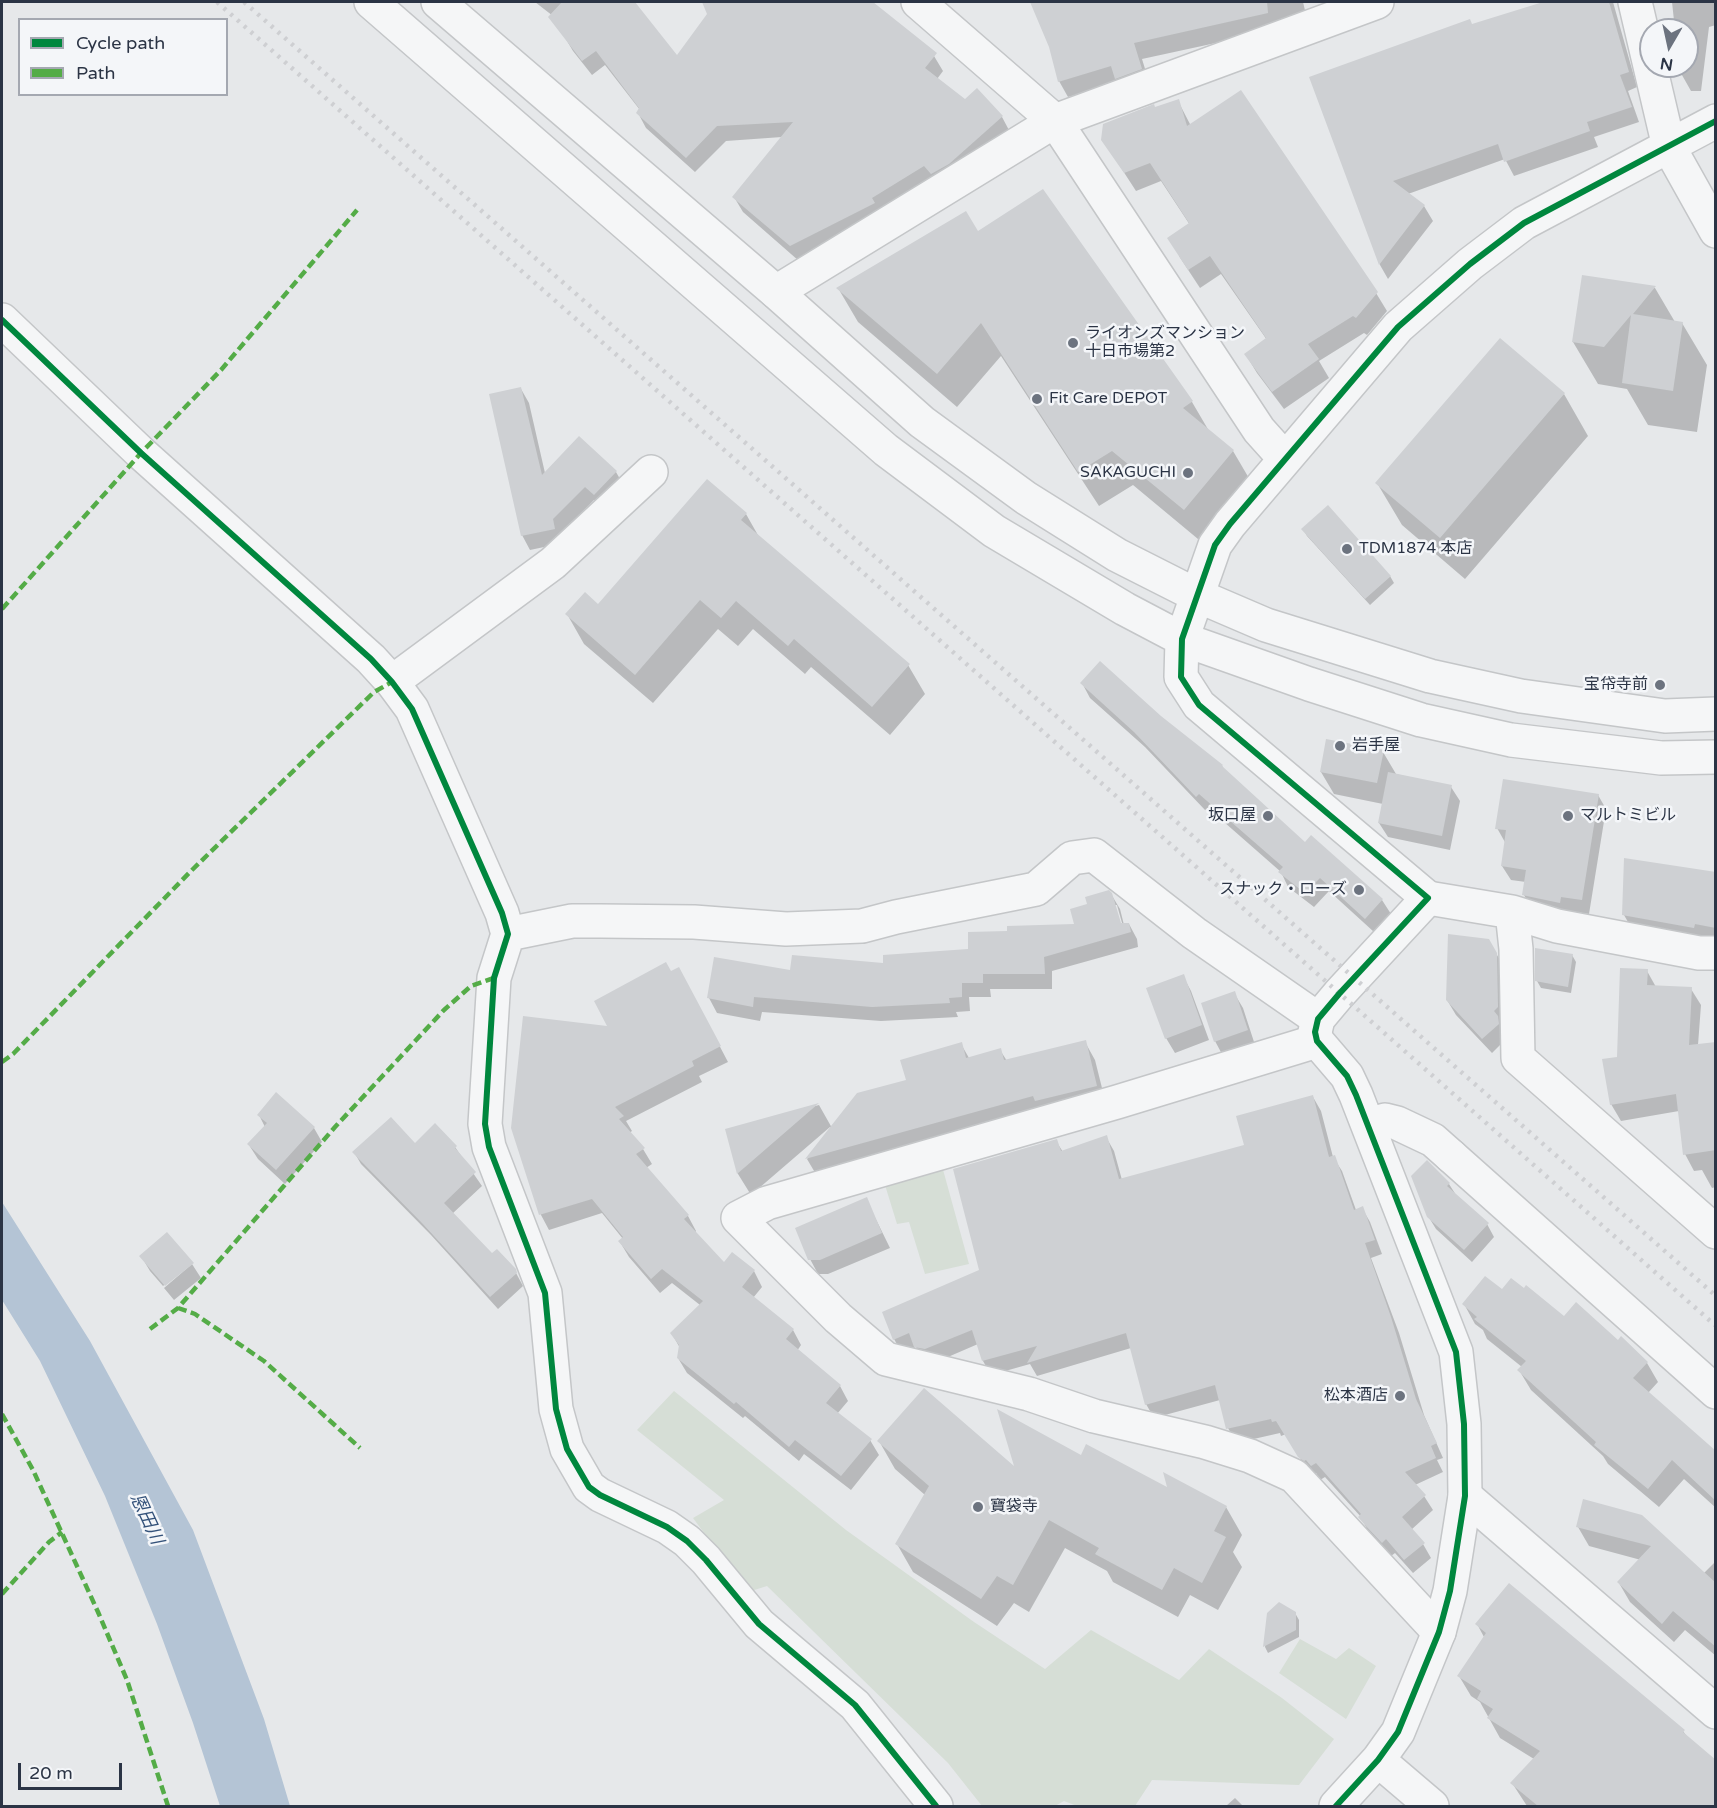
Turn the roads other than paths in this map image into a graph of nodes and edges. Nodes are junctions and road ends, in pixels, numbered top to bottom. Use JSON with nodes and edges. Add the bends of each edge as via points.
{"nodes":[{"id":1,"x":371,"y":2,"type":"edge"},
{"id":2,"x":438,"y":2,"type":"edge"},
{"id":3,"x":918,"y":2,"type":"edge"},
{"id":4,"x":1635,"y":2,"type":"edge"},
{"id":5,"x":1359,"y":4,"type":"edge"},
{"id":6,"x":1055,"y":121,"type":"junction"},
{"id":7,"x":1716,"y":121,"type":"edge"},
{"id":8,"x":1670,"y":147,"type":"junction"},
{"id":9,"x":1716,"y":231,"type":"edge"},
{"id":10,"x":776,"y":292,"type":"junction"},
{"id":11,"x":2,"y":320,"type":"edge"},
{"id":12,"x":1285,"y":459,"type":"junction"},
{"id":13,"x":651,"y":472,"type":"dead end"},
{"id":14,"x":1196,"y":596,"type":"junction"},
{"id":15,"x":1182,"y":639,"type":"junction"},
{"id":16,"x":392,"y":682,"type":"junction"},
{"id":17,"x":1716,"y":714,"type":"edge"},
{"id":18,"x":1716,"y":758,"type":"edge"},
{"id":19,"x":1428,"y":898,"type":"junction"},
{"id":20,"x":1512,"y":912,"type":"junction"},
{"id":21,"x":508,"y":934,"type":"junction"},
{"id":22,"x":1716,"y":953,"type":"edge"},
{"id":23,"x":1317,"y":1030,"type":"junction"},
{"id":24,"x":1368,"y":1125,"type":"junction"},
{"id":25,"x":1716,"y":1232,"type":"edge"},
{"id":26,"x":1716,"y":1392,"type":"edge"},
{"id":27,"x":1465,"y":1496,"type":"junction"},
{"id":28,"x":1439,"y":1632,"type":"junction"},
{"id":29,"x":1716,"y":1713,"type":"edge"},
{"id":30,"x":1378,"y":1760,"type":"junction"},
{"id":31,"x":936,"y":1806,"type":"edge"},
{"id":32,"x":1336,"y":1806,"type":"edge"},
{"id":33,"x":1432,"y":1806,"type":"edge"}],
"edges":[{"from":1,"to":15,"type":"street","via":[[886,450],[994,531]]},
{"from":2,"to":10,"type":"street"},
{"from":3,"to":6,"type":"street"},
{"from":4,"to":8,"type":"street"},
{"from":5,"to":6,"type":"street"},
{"from":6,"to":10,"type":"street"},
{"from":6,"to":12,"type":"street","via":[[1259,430]]},
{"from":7,"to":8,"type":"street"},
{"from":8,"to":9,"type":"street"},
{"from":8,"to":12,"type":"street","via":[[1524,223],[1470,264],[1398,327]]},
{"from":10,"to":14,"type":"street","via":[[922,422],[1026,498],[1117,555]]},
{"from":11,"to":16,"type":"street"},
{"from":12,"to":14,"type":"street","via":[[1215,545]]},
{"from":13,"to":16,"type":"street","via":[[553,563]]},
{"from":14,"to":15,"type":"street"},
{"from":14,"to":17,"type":"street","via":[[1266,625],[1430,676],[1521,696],[1665,716]]},
{"from":15,"to":18,"type":"street","via":[[1421,720],[1522,741],[1661,758]]},
{"from":15,"to":19,"type":"street","via":[[1181,677],[1199,705]]},
{"from":16,"to":21,"type":"street","via":[[412,709]]},
{"from":19,"to":20,"type":"street"},
{"from":19,"to":23,"type":"street"},
{"from":20,"to":22,"type":"street","via":[[1557,926]]},
{"from":20,"to":25,"type":"street","via":[[1518,1058]]},
{"from":21,"to":23,"type":"street","via":[[572,921],[694,922],[786,929],[862,926],[1036,889],[1072,858],[1094,855]]},
{"from":21,"to":31,"type":"street","via":[[494,978],[485,1124],[489,1147],[545,1293],[556,1409],[567,1449],[589,1487],[687,1541],[759,1624],[855,1705]]},
{"from":23,"to":24,"type":"street","via":[[1347,1076]]},
{"from":23,"to":28,"type":"street","via":[[1117,1102],[767,1203],[738,1218],[838,1318],[886,1359],[1205,1442],[1294,1476]]},
{"from":24,"to":26,"type":"street","via":[[1385,1120],[1433,1140]]},
{"from":24,"to":27,"type":"street","via":[[1456,1352],[1464,1424]]},
{"from":27,"to":28,"type":"street","via":[[1450,1591]]},
{"from":27,"to":29,"type":"street"},
{"from":28,"to":30,"type":"street","via":[[1398,1732]]},
{"from":30,"to":32,"type":"street"},
{"from":30,"to":33,"type":"street"}]}
